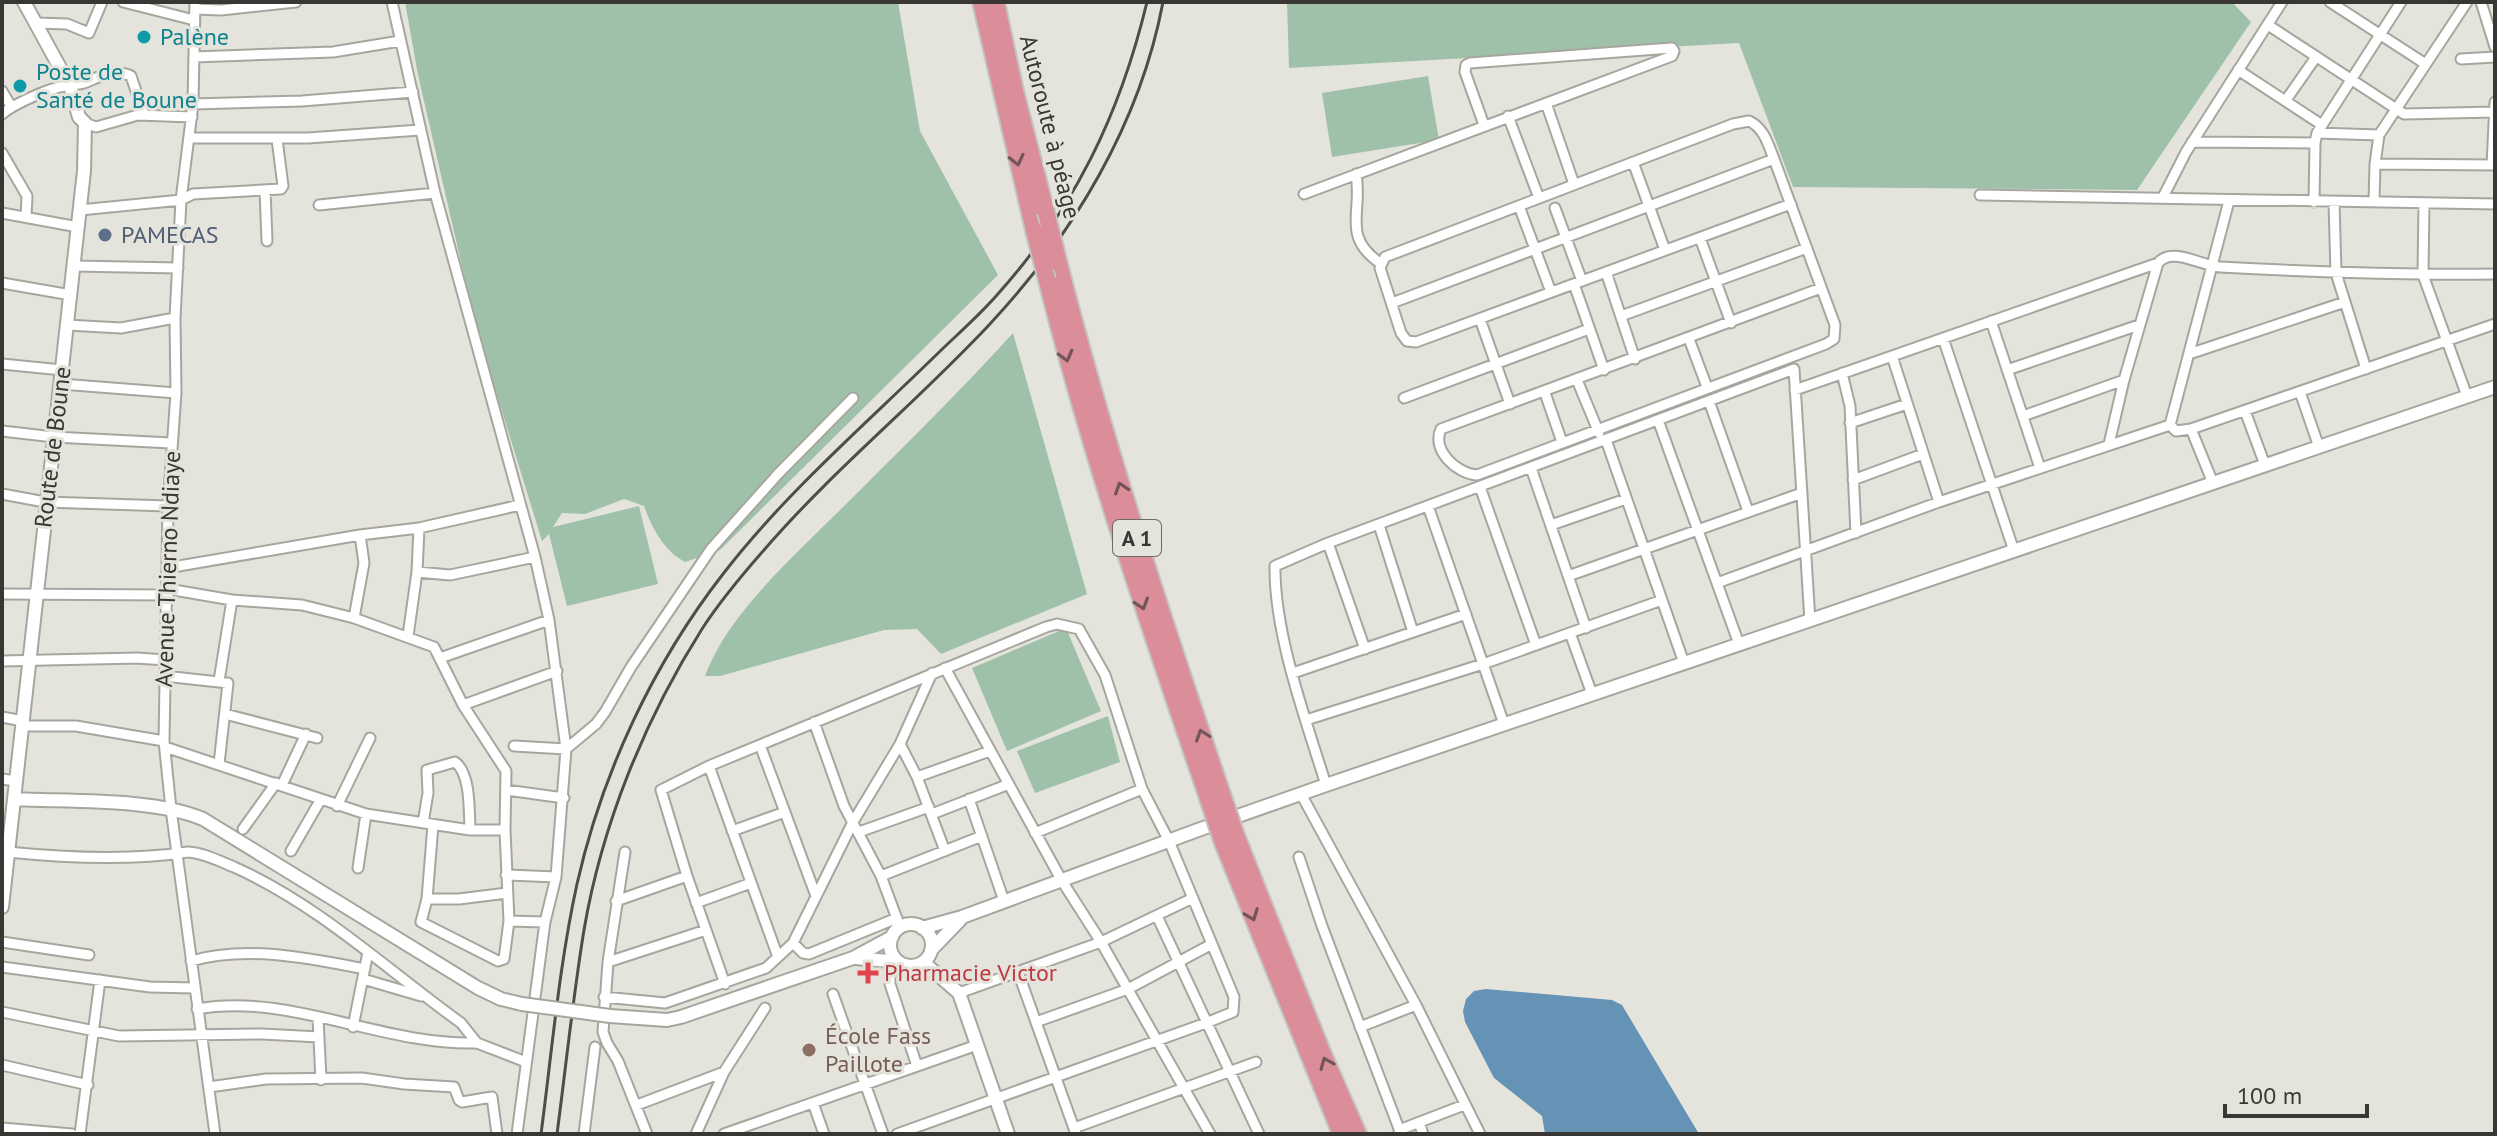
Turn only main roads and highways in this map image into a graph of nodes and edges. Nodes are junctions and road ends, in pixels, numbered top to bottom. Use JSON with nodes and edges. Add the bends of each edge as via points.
{"nodes":[{"id":1,"x":981,"y":2,"type":"edge"},
{"id":2,"x":996,"y":2,"type":"edge"},
{"id":3,"x":1220,"y":811,"type":"junction"},
{"id":4,"x":1230,"y":840,"type":"junction"},
{"id":5,"x":1341,"y":1134,"type":"edge"},
{"id":6,"x":1358,"y":1134,"type":"edge"}],
"edges":[{"from":1,"to":3,"type":"highway","number":"A 1","one_way":true,"bridge":true,"via":[[1067,359],[1119,532]]},
{"from":3,"to":2,"type":"highway","name":"Autoroute à péage","number":"A 1","one_way":true,"bridge":true,"via":[[1106,441]]},
{"from":3,"to":4,"type":"highway","number":"A 1","bridge":true},
{"from":4,"to":5,"type":"highway","number":"A 1","one_way":true},
{"from":6,"to":4,"type":"highway","number":"A 1","one_way":true}]}
